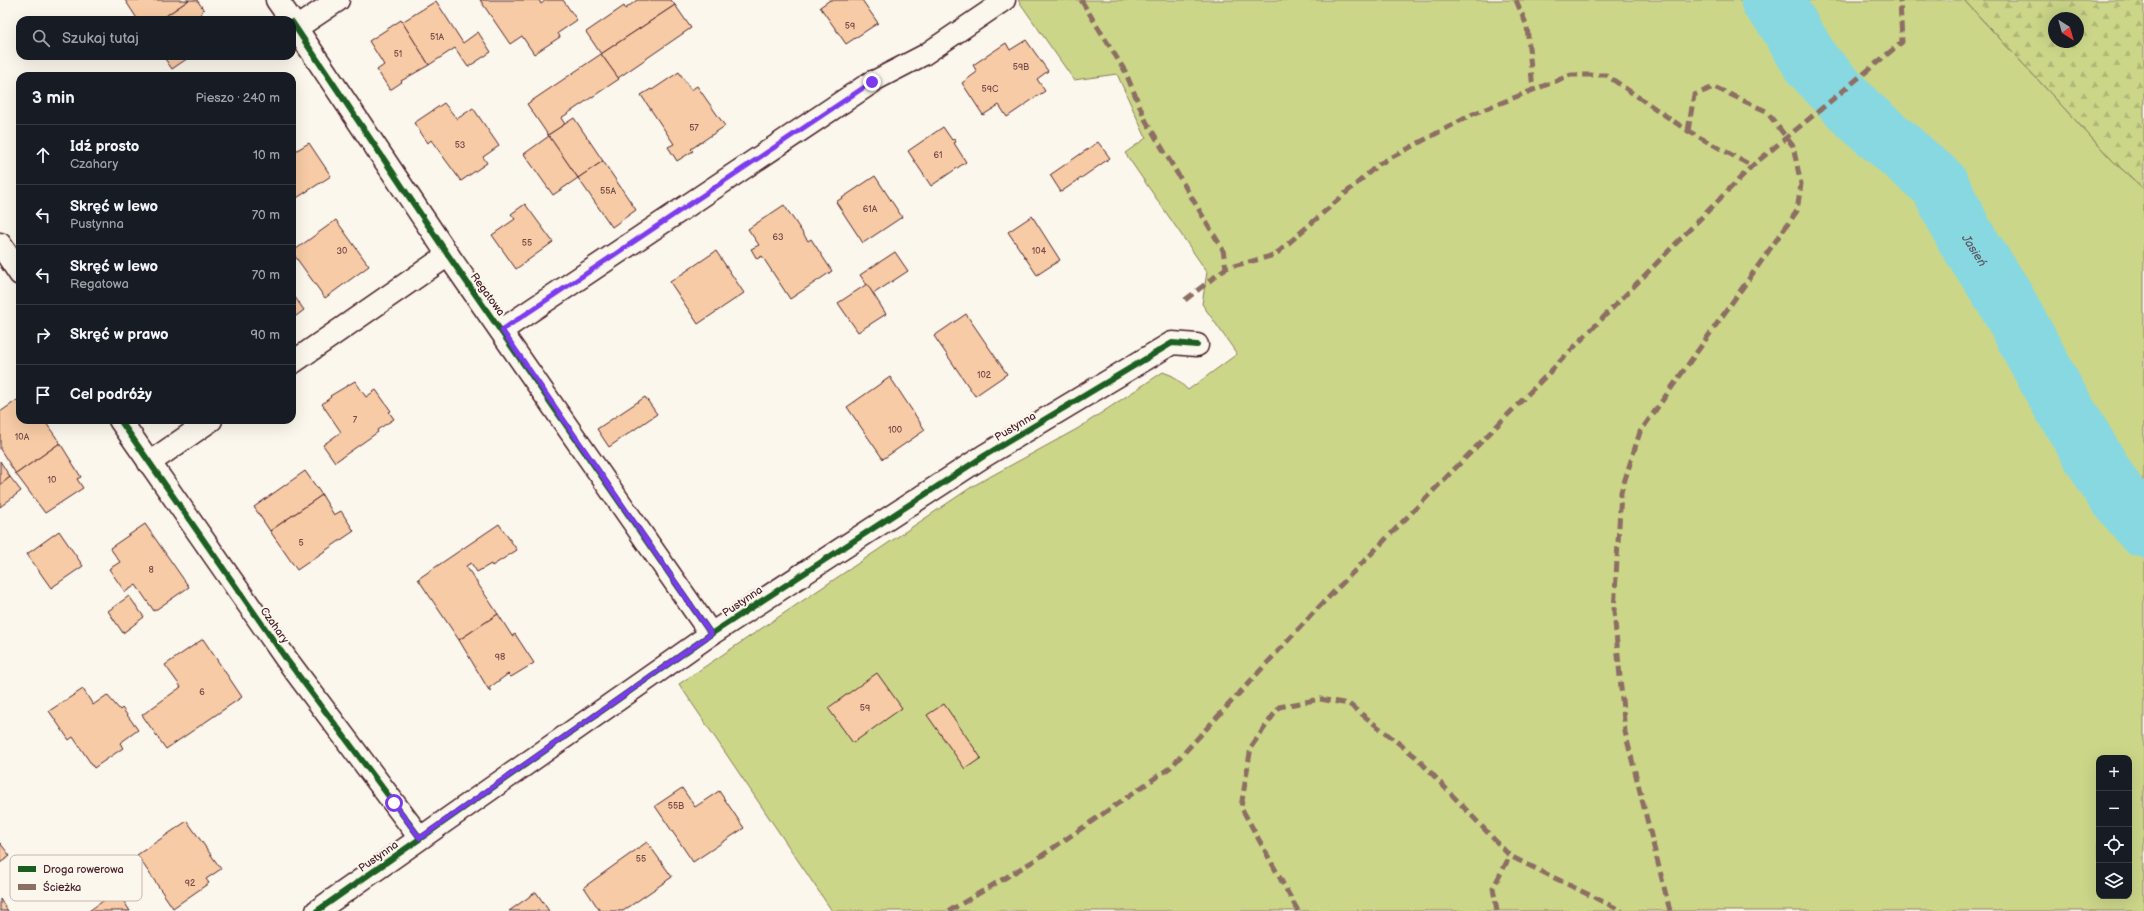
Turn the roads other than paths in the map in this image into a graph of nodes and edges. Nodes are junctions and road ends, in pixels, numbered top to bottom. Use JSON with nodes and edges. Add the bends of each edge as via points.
{"nodes":[{"id":1,"x":277,"y":0,"type":"edge"},
{"id":2,"x":338,"y":0,"type":"edge"},
{"id":3,"x":1006,"y":0,"type":"edge"},
{"id":4,"x":288,"y":16,"type":"edge"},
{"id":5,"x":296,"y":21,"type":"edge"},
{"id":6,"x":296,"y":27,"type":"edge"},
{"id":7,"x":872,"y":82,"type":"joint"},
{"id":8,"x":0,"y":244,"type":"edge"},
{"id":9,"x":448,"y":255,"type":"junction"},
{"id":10,"x":16,"y":268,"type":"edge"},
{"id":11,"x":502,"y":330,"type":"junction"},
{"id":12,"x":1197,"y":345,"type":"dead end"},
{"id":13,"x":296,"y":360,"type":"edge"},
{"id":14,"x":123,"y":424,"type":"edge"},
{"id":15,"x":205,"y":424,"type":"edge"},
{"id":16,"x":149,"y":463,"type":"junction"},
{"id":17,"x":711,"y":634,"type":"junction"},
{"id":18,"x":420,"y":838,"type":"junction"},
{"id":19,"x":317,"y":911,"type":"edge"}],
"edges":[{"from":1,"to":4,"type":"street","name":"Regatowa"},
{"from":2,"to":5,"type":"street"},
{"from":3,"to":7,"type":"lane","via":[[924,55]]},
{"from":6,"to":9,"type":"street","name":"Regatowa"},
{"from":7,"to":11,"type":"street"},
{"from":8,"to":10,"type":"street"},
{"from":9,"to":11,"type":"street","name":"Regatowa"},
{"from":9,"to":13,"type":"street"},
{"from":11,"to":17,"type":"street","name":"Regatowa"},
{"from":12,"to":17,"type":"street","name":"Pustynna","via":[[1172,343],[984,456]]},
{"from":14,"to":16,"type":"street","name":"Czahary"},
{"from":15,"to":16,"type":"street"},
{"from":16,"to":18,"type":"street","name":"Czahary","via":[[287,660]]},
{"from":17,"to":18,"type":"street","name":"Pustynna"},
{"from":18,"to":19,"type":"street","name":"Pustynna"}]}
